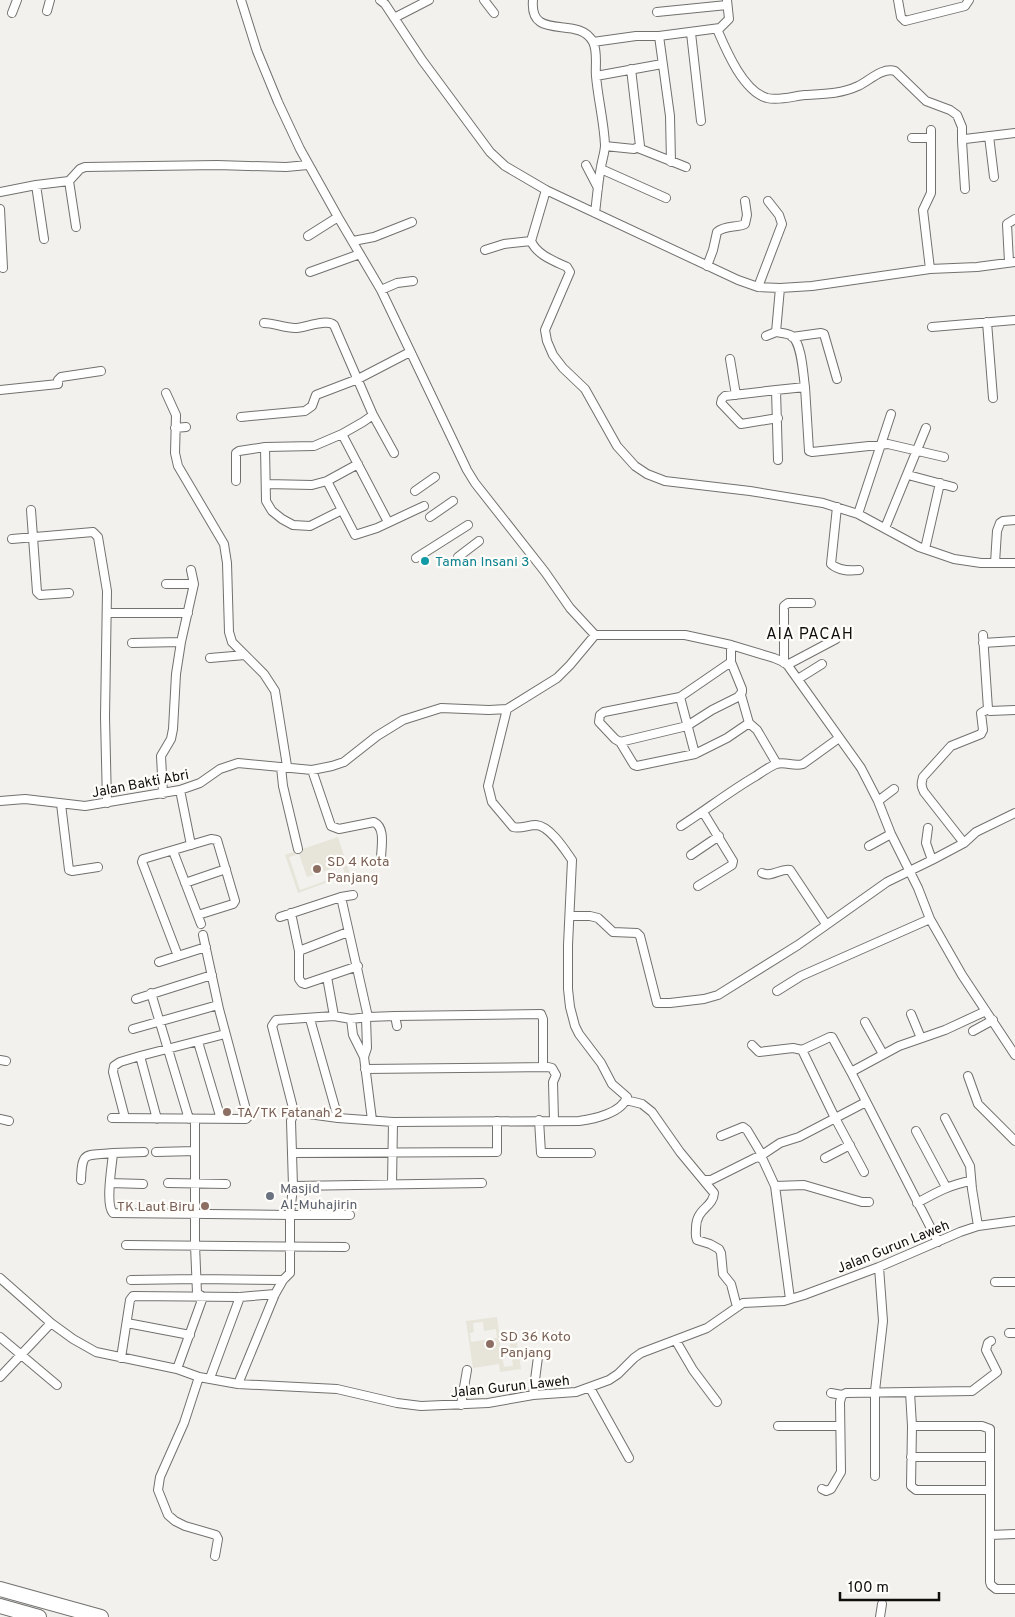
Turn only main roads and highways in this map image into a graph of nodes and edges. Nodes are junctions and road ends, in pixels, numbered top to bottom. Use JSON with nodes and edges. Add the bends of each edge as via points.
{"nodes":[{"id":1,"x":0,"y":1589,"type":"edge"},
{"id":2,"x":0,"y":1606,"type":"edge"},
{"id":3,"x":39,"y":1617,"type":"edge"},
{"id":4,"x":101,"y":1617,"type":"edge"}],
"edges":[{"from":1,"to":4,"type":"highway"},
{"from":2,"to":3,"type":"highway"}]}
